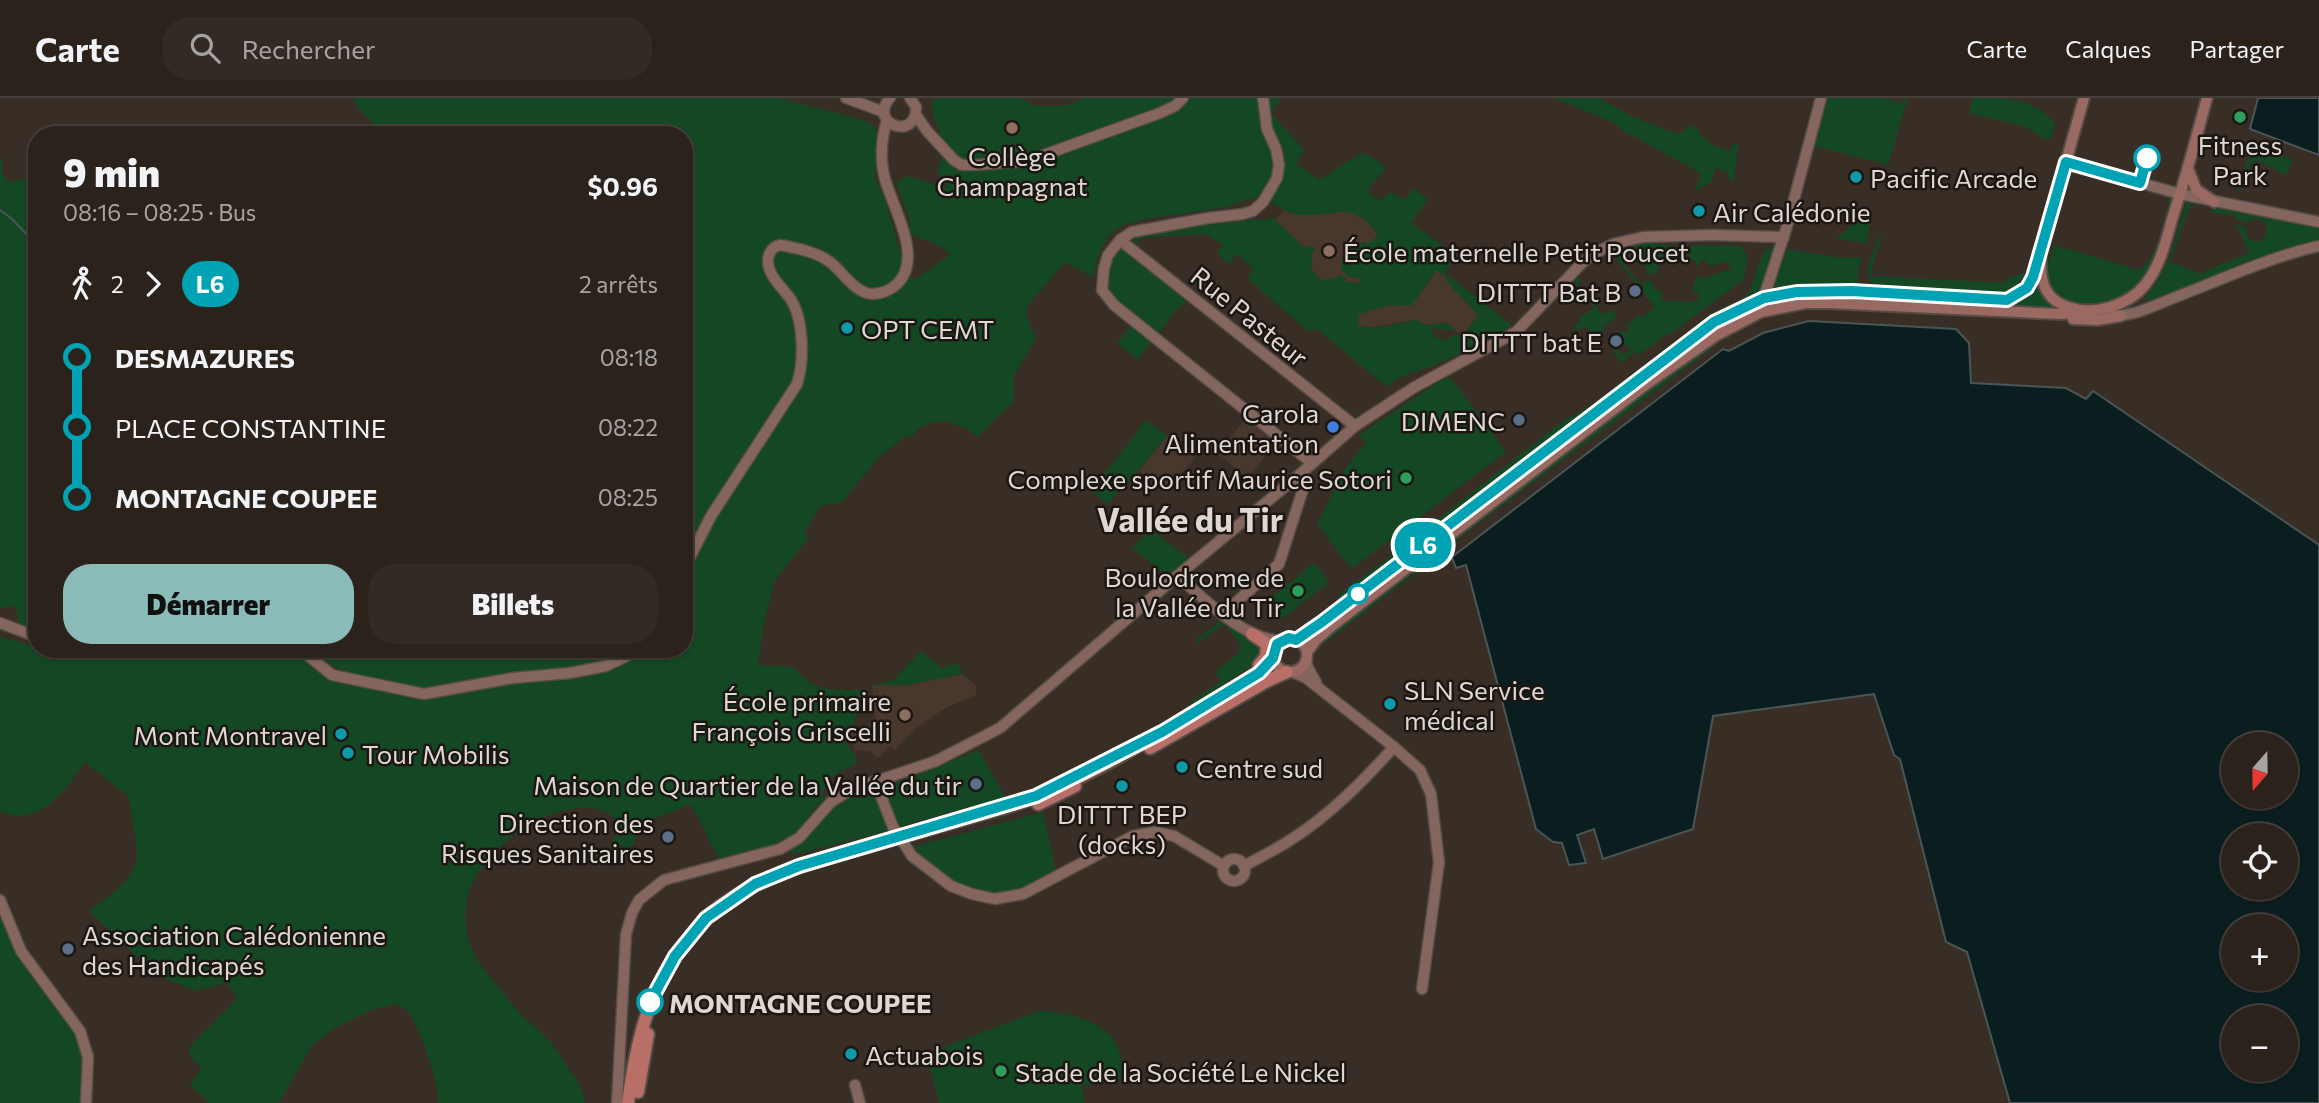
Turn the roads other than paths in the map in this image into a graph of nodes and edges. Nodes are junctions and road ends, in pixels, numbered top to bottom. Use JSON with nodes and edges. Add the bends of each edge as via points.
{"nodes":[{"id":1,"x":846,"y":98,"type":"edge"},
{"id":2,"x":1183,"y":98,"type":"edge"},
{"id":3,"x":1263,"y":98,"type":"edge"},
{"id":4,"x":1821,"y":98,"type":"edge"},
{"id":5,"x":2084,"y":98,"type":"edge"},
{"id":6,"x":2207,"y":98,"type":"edge"},
{"id":7,"x":888,"y":99,"type":"edge"},
{"id":8,"x":914,"y":100,"type":"edge"},
{"id":9,"x":858,"y":101,"type":"junction"},
{"id":10,"x":916,"y":115,"type":"junction"},
{"id":11,"x":885,"y":116,"type":"junction"},
{"id":12,"x":903,"y":126,"type":"junction"},
{"id":13,"x":941,"y":147,"type":"junction"},
{"id":14,"x":883,"y":153,"type":"junction"},
{"id":15,"x":2066,"y":162,"type":"junction"},
{"id":16,"x":2190,"y":162,"type":"junction"},
{"id":17,"x":2180,"y":194,"type":"junction"},
{"id":18,"x":2214,"y":202,"type":"junction"},
{"id":19,"x":2319,"y":222,"type":"edge"},
{"id":20,"x":1783,"y":239,"type":"junction"},
{"id":21,"x":1120,"y":240,"type":"junction"},
{"id":22,"x":2043,"y":244,"type":"junction"},
{"id":23,"x":2319,"y":246,"type":"edge"},
{"id":24,"x":1766,"y":297,"type":"junction"},
{"id":25,"x":1952,"y":309,"type":"junction"},
{"id":26,"x":2091,"y":312,"type":"junction"},
{"id":27,"x":2121,"y":316,"type":"junction"},
{"id":28,"x":1717,"y":335,"type":"junction"},
{"id":29,"x":1354,"y":426,"type":"junction"},
{"id":30,"x":1312,"y":463,"type":"junction"},
{"id":31,"x":1298,"y":476,"type":"junction"},
{"id":32,"x":693,"y":551,"type":"edge"},
{"id":33,"x":1177,"y":576,"type":"junction"},
{"id":34,"x":1223,"y":614,"type":"junction"},
{"id":35,"x":0,"y":623,"type":"edge"},
{"id":36,"x":1333,"y":625,"type":"junction"},
{"id":37,"x":28,"y":634,"type":"edge"},
{"id":38,"x":1252,"y":634,"type":"junction"},
{"id":39,"x":1269,"y":640,"type":"junction"},
{"id":40,"x":1296,"y":640,"type":"junction"},
{"id":41,"x":1282,"y":641,"type":"junction"},
{"id":42,"x":1307,"y":656,"type":"junction"},
{"id":43,"x":1273,"y":657,"type":"junction"},
{"id":44,"x":311,"y":658,"type":"edge"},
{"id":45,"x":623,"y":658,"type":"edge"},
{"id":46,"x":1290,"y":672,"type":"junction"},
{"id":47,"x":1310,"y":674,"type":"junction"},
{"id":48,"x":1322,"y":692,"type":"junction"},
{"id":49,"x":1139,"y":745,"type":"junction"},
{"id":50,"x":1395,"y":747,"type":"junction"},
{"id":51,"x":874,"y":781,"type":"junction"},
{"id":52,"x":1224,"y":866,"type":"junction"},
{"id":53,"x":1244,"y":866,"type":"junction"},
{"id":54,"x":0,"y":900,"type":"edge"},
{"id":55,"x":1422,"y":989,"type":"dead end"},
{"id":56,"x":855,"y":1085,"type":"dead end"},
{"id":57,"x":86,"y":1103,"type":"edge"},
{"id":58,"x":617,"y":1103,"type":"edge"},
{"id":59,"x":628,"y":1103,"type":"edge"},
{"id":60,"x":636,"y":1103,"type":"edge"},
{"id":61,"x":860,"y":1103,"type":"edge"}],
"edges":[{"from":1,"to":9,"type":"street"},
{"from":2,"to":13,"type":"street","via":[[1160,113],[1027,161],[962,165]]},
{"from":3,"to":21,"type":"street","via":[[1279,165],[1277,178],[1254,211],[1145,228]]},
{"from":4,"to":20,"type":"street"},
{"from":5,"to":15,"type":"main road"},
{"from":6,"to":16,"type":"main road"},
{"from":7,"to":9,"type":"street"},
{"from":7,"to":11,"type":"street"},
{"from":8,"to":10,"type":"street"},
{"from":9,"to":11,"type":"street"},
{"from":10,"to":12,"type":"street"},
{"from":10,"to":13,"type":"street"},
{"from":11,"to":12,"type":"street"},
{"from":11,"to":14,"type":"street"},
{"from":12,"to":13,"type":"street"},
{"from":12,"to":14,"type":"street","via":[[892,133]]},
{"from":14,"to":32,"type":"street","via":[[885,179],[901,223],[909,265],[894,288],[872,294],[818,256],[780,245],[770,251],[769,268],[794,305],[803,365],[797,384]]},
{"from":15,"to":17,"type":"street"},
{"from":15,"to":22,"type":"main road"},
{"from":16,"to":17,"type":"main road"},
{"from":16,"to":18,"type":"main road","via":[[2193,185]]},
{"from":17,"to":18,"type":"street"},
{"from":17,"to":26,"type":"main road","via":[[2160,260],[2144,286],[2123,302]]},
{"from":18,"to":19,"type":"street"},
{"from":20,"to":24,"type":"street"},
{"from":20,"to":29,"type":"street","via":[[1643,237],[1613,244],[1581,264],[1516,332]]},
{"from":21,"to":29,"type":"street","name":"Rue Pasteur"},
{"from":21,"to":30,"type":"street","via":[[1104,268],[1102,290],[1114,305]]},
{"from":22,"to":24,"type":"main road","via":[[2027,288],[2007,300],[1852,291]]},
{"from":22,"to":26,"type":"main road","via":[[2041,276],[2046,292],[2057,303]]},
{"from":23,"to":27,"type":"street"},
{"from":24,"to":28,"type":"main road","via":[[1765,303],[1724,324]]},
{"from":24,"to":40,"type":"main road","via":[[1714,322]]},
{"from":25,"to":26,"type":"main road"},
{"from":25,"to":27,"type":"main road","via":[[2050,319]]},
{"from":25,"to":28,"type":"main road","via":[[1806,303],[1761,312]]},
{"from":26,"to":27,"type":"street"},
{"from":28,"to":36,"type":"main road"},
{"from":29,"to":30,"type":"street"},
{"from":30,"to":31,"type":"street"},
{"from":31,"to":33,"type":"street"},
{"from":31,"to":34,"type":"street","via":[[1304,486],[1279,564]]},
{"from":33,"to":34,"type":"street"},
{"from":33,"to":51,"type":"street","via":[[1000,728],[936,761]]},
{"from":34,"to":38,"type":"street"},
{"from":35,"to":37,"type":"street"},
{"from":36,"to":42,"type":"main road"},
{"from":36,"to":47,"type":"main road","via":[[1318,642]]},
{"from":38,"to":39,"type":"street"},
{"from":38,"to":49,"type":"highway","via":[[1267,644],[1261,664]]},
{"from":39,"to":41,"type":"street"},
{"from":39,"to":43,"type":"street"},
{"from":40,"to":41,"type":"main road"},
{"from":40,"to":42,"type":"main road"},
{"from":41,"to":43,"type":"main road"},
{"from":42,"to":46,"type":"main road","via":[[1301,668]]},
{"from":42,"to":47,"type":"street"},
{"from":43,"to":46,"type":"main road","via":[[1278,667]]},
{"from":43,"to":49,"type":"highway","via":[[1259,673]]},
{"from":44,"to":45,"type":"street","via":[[332,675],[424,694],[570,673]]},
{"from":46,"to":48,"type":"street"},
{"from":46,"to":60,"type":"highway","via":[[1055,797],[853,855],[780,880],[740,901],[696,939],[666,984],[653,1013]]},
{"from":47,"to":48,"type":"street"},
{"from":48,"to":50,"type":"street"},
{"from":49,"to":59,"type":"highway","via":[[1036,796],[776,874],[737,896],[702,922],[675,956],[650,1002],[636,1047]]},
{"from":50,"to":53,"type":"street","via":[[1324,816]]},
{"from":50,"to":55,"type":"street","via":[[1420,770],[1431,794],[1439,862]]},
{"from":51,"to":52,"type":"street","bridge":true,"via":[[893,827],[912,856],[951,886],[972,894],[995,899],[1023,894],[1133,836],[1155,832],[1174,836]]},
{"from":51,"to":58,"type":"street","via":[[835,799],[799,838],[780,849],[674,876],[639,900],[626,934]]},
{"from":52,"to":53,"type":"street","via":[[1232,860]]},
{"from":52,"to":53,"type":"street","via":[[1225,877],[1234,881],[1243,876]]},
{"from":54,"to":57,"type":"street","via":[[21,951],[80,1031],[88,1057]]},
{"from":56,"to":61,"type":"street"}]}
